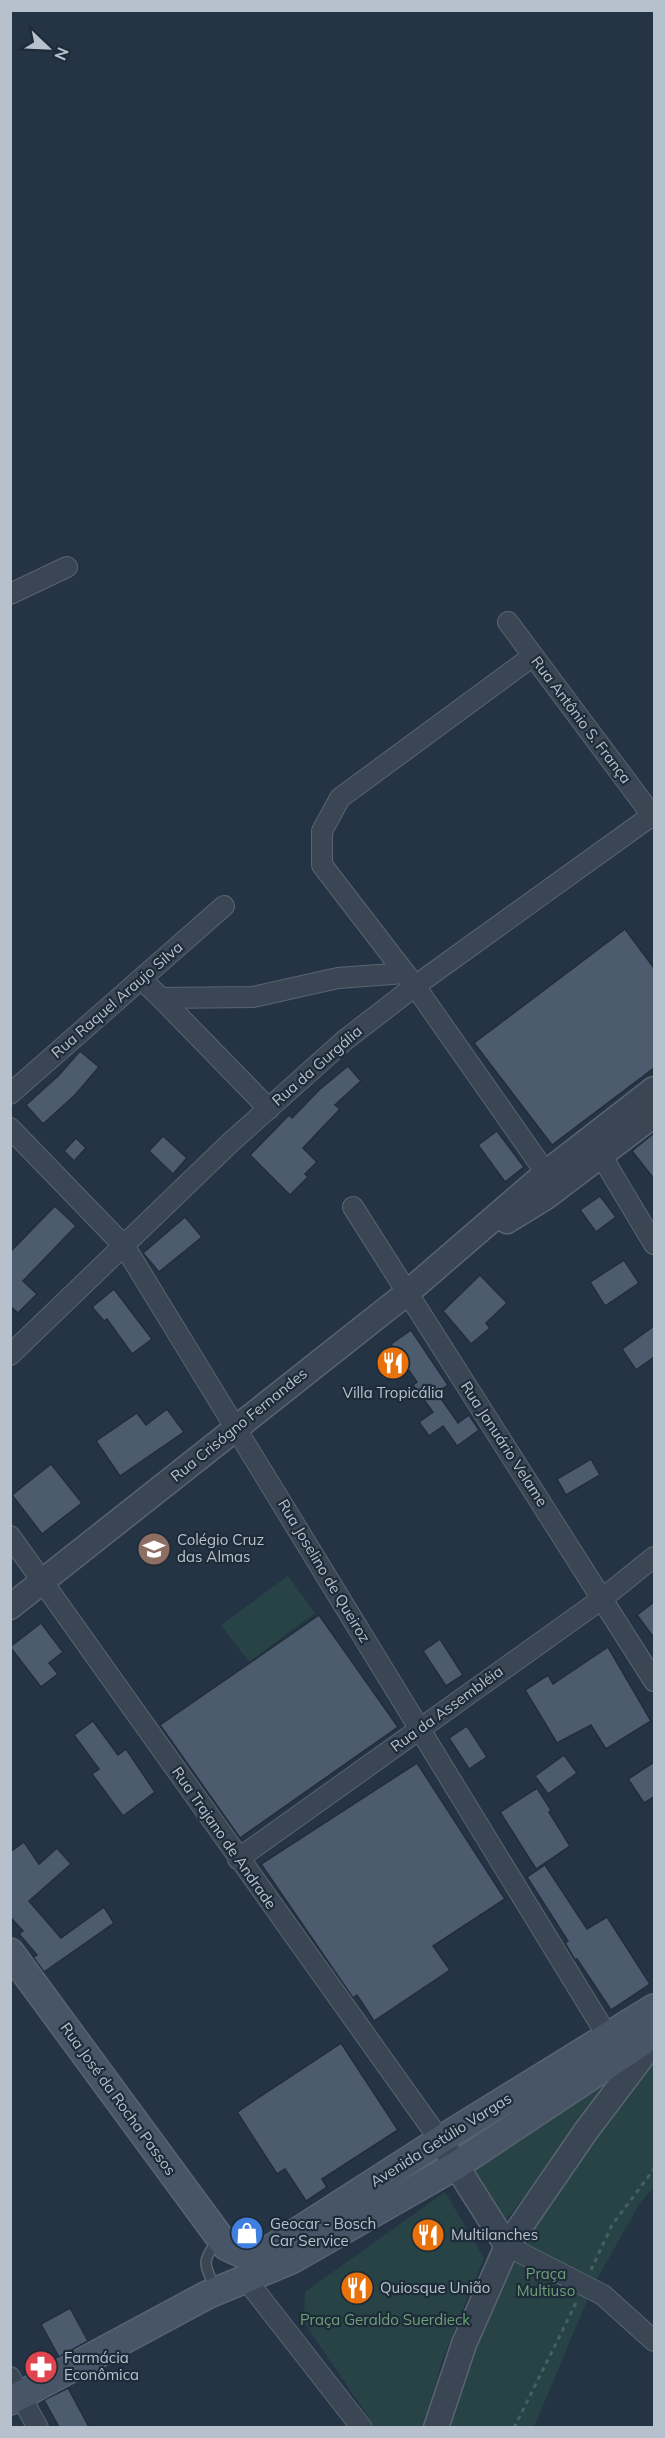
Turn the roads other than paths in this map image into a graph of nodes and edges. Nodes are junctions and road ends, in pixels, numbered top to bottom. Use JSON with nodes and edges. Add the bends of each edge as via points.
{"nodes":[{"id":1,"x":68,"y":567,"type":"dead end"},
{"id":2,"x":10,"y":594,"type":"edge"},
{"id":3,"x":508,"y":622,"type":"dead end"},
{"id":4,"x":533,"y":656,"type":"junction"},
{"id":5,"x":654,"y":816,"type":"edge"},
{"id":6,"x":224,"y":906,"type":"dead end"},
{"id":7,"x":141,"y":979,"type":"junction"},
{"id":8,"x":410,"y":979,"type":"junction"},
{"id":9,"x":161,"y":998,"type":"junction"},
{"id":10,"x":654,"y":1089,"type":"edge"},
{"id":11,"x":10,"y":1094,"type":"edge"},
{"id":12,"x":269,"y":1108,"type":"junction"},
{"id":13,"x":654,"y":1115,"type":"edge"},
{"id":14,"x":10,"y":1128,"type":"edge"},
{"id":15,"x":602,"y":1157,"type":"junction"},
{"id":16,"x":546,"y":1173,"type":"junction"},
{"id":17,"x":353,"y":1207,"type":"dead end"},
{"id":18,"x":467,"y":1242,"type":"junction"},
{"id":19,"x":654,"y":1244,"type":"edge"},
{"id":20,"x":125,"y":1246,"type":"junction"},
{"id":21,"x":406,"y":1293,"type":"junction"},
{"id":22,"x":10,"y":1355,"type":"edge"},
{"id":23,"x":236,"y":1426,"type":"junction"},
{"id":24,"x":10,"y":1536,"type":"edge"},
{"id":25,"x":654,"y":1557,"type":"edge"},
{"id":26,"x":44,"y":1582,"type":"junction"},
{"id":27,"x":603,"y":1598,"type":"junction"},
{"id":28,"x":10,"y":1607,"type":"edge"},
{"id":29,"x":654,"y":1681,"type":"edge"},
{"id":30,"x":420,"y":1728,"type":"junction"},
{"id":31,"x":238,"y":1859,"type":"junction"},
{"id":32,"x":10,"y":1952,"type":"edge"},
{"id":33,"x":654,"y":2008,"type":"edge"},
{"id":34,"x":654,"y":2034,"type":"edge"},
{"id":35,"x":608,"y":2037,"type":"junction"},
{"id":36,"x":654,"y":2041,"type":"edge"},
{"id":37,"x":440,"y":2140,"type":"junction"},
{"id":38,"x":457,"y":2165,"type":"junction"},
{"id":39,"x":223,"y":2242,"type":"junction"},
{"id":40,"x":507,"y":2246,"type":"junction"},
{"id":41,"x":245,"y":2278,"type":"junction"},
{"id":42,"x":216,"y":2291,"type":"junction"},
{"id":43,"x":654,"y":2341,"type":"edge"},
{"id":44,"x":14,"y":2391,"type":"edge"},
{"id":45,"x":38,"y":2427,"type":"edge"},
{"id":46,"x":362,"y":2427,"type":"edge"},
{"id":47,"x":436,"y":2427,"type":"edge"}],
"edges":[{"from":1,"to":2,"type":"street"},
{"from":3,"to":4,"type":"street","name":"Rua Antônio S. França"},
{"from":4,"to":5,"type":"street","name":"Rua Antônio S. França"},
{"from":4,"to":8,"type":"street","via":[[340,798],[322,831],[322,865]]},
{"from":5,"to":8,"type":"street","name":"Rua da Gurgália"},
{"from":6,"to":7,"type":"street","name":"Rua Raquel Araujo Silva"},
{"from":7,"to":9,"type":"street"},
{"from":7,"to":11,"type":"street","name":"Rua Raquel Araujo Silva"},
{"from":8,"to":9,"type":"street","via":[[338,978],[253,997]]},
{"from":8,"to":12,"type":"street","name":"Rua da Gurgália"},
{"from":8,"to":16,"type":"street"},
{"from":9,"to":12,"type":"street"},
{"from":10,"to":16,"type":"street","name":"Rua Crisógno Fernandes"},
{"from":12,"to":20,"type":"street","name":"Rua da Gurgália"},
{"from":13,"to":15,"type":"street","name":"Rua Crisógno Fernandes"},
{"from":14,"to":20,"type":"street","name":"Rua Joselino de Queiroz"},
{"from":15,"to":18,"type":"street","name":"Rua Crisógno Fernandes","via":[[522,1213]]},
{"from":15,"to":19,"type":"street"},
{"from":16,"to":18,"type":"street","name":"Rua Crisógno Fernandes"},
{"from":17,"to":21,"type":"street","name":"Rua Januário Velame"},
{"from":18,"to":21,"type":"street","name":"Rua Crisógno Fernandes"},
{"from":20,"to":22,"type":"street","name":"Rua da Gurgália"},
{"from":20,"to":23,"type":"street","name":"Rua Joselino de Queiroz"},
{"from":21,"to":23,"type":"street","name":"Rua Crisógno Fernandes"},
{"from":21,"to":27,"type":"street","name":"Rua Januário Velame"},
{"from":23,"to":26,"type":"street","name":"Rua Crisógno Fernandes"},
{"from":23,"to":30,"type":"street","name":"Rua Joselino de Queiroz"},
{"from":24,"to":26,"type":"street","name":"Rua Trajano de Andrade"},
{"from":25,"to":27,"type":"street","name":"Rua da Assembléia"},
{"from":26,"to":28,"type":"street","name":"Rua Crisógno Fernandes"},
{"from":26,"to":31,"type":"street","name":"Rua Trajano de Andrade"},
{"from":27,"to":29,"type":"street","name":"Rua Januário Velame"},
{"from":27,"to":30,"type":"street","name":"Rua da Assembléia"},
{"from":30,"to":31,"type":"street","name":"Rua da Assembléia"},
{"from":30,"to":35,"type":"street","name":"Rua Joselino de Queiroz"},
{"from":31,"to":37,"type":"street","name":"Rua Trajano de Andrade"},
{"from":32,"to":39,"type":"main road","name":"Rua José da Rocha Passos"},
{"from":33,"to":35,"type":"main road","name":"Avenida Getúlio Vargas"},
{"from":34,"to":38,"type":"main road","name":"Avenida Getúlio Vargas"},
{"from":35,"to":37,"type":"main road","name":"Avenida Getúlio Vargas"},
{"from":36,"to":40,"type":"street"},
{"from":37,"to":38,"type":"street"},
{"from":37,"to":39,"type":"main road","name":"Avenida Getúlio Vargas","via":[[264,2253],[244,2254]]},
{"from":38,"to":40,"type":"street"},
{"from":38,"to":41,"type":"main road","name":"Avenida Getúlio Vargas","via":[[291,2260]]},
{"from":39,"to":42,"type":"lane","via":[[204,2262]]},
{"from":40,"to":43,"type":"street","via":[[603,2295]]},
{"from":40,"to":47,"type":"street","via":[[464,2344]]},
{"from":41,"to":42,"type":"main road","name":"Avenida Getúlio Vargas"},
{"from":41,"to":46,"type":"street"},
{"from":42,"to":44,"type":"main road","name":"Avenida Getúlio Vargas"},
{"from":44,"to":45,"type":"street"}]}
